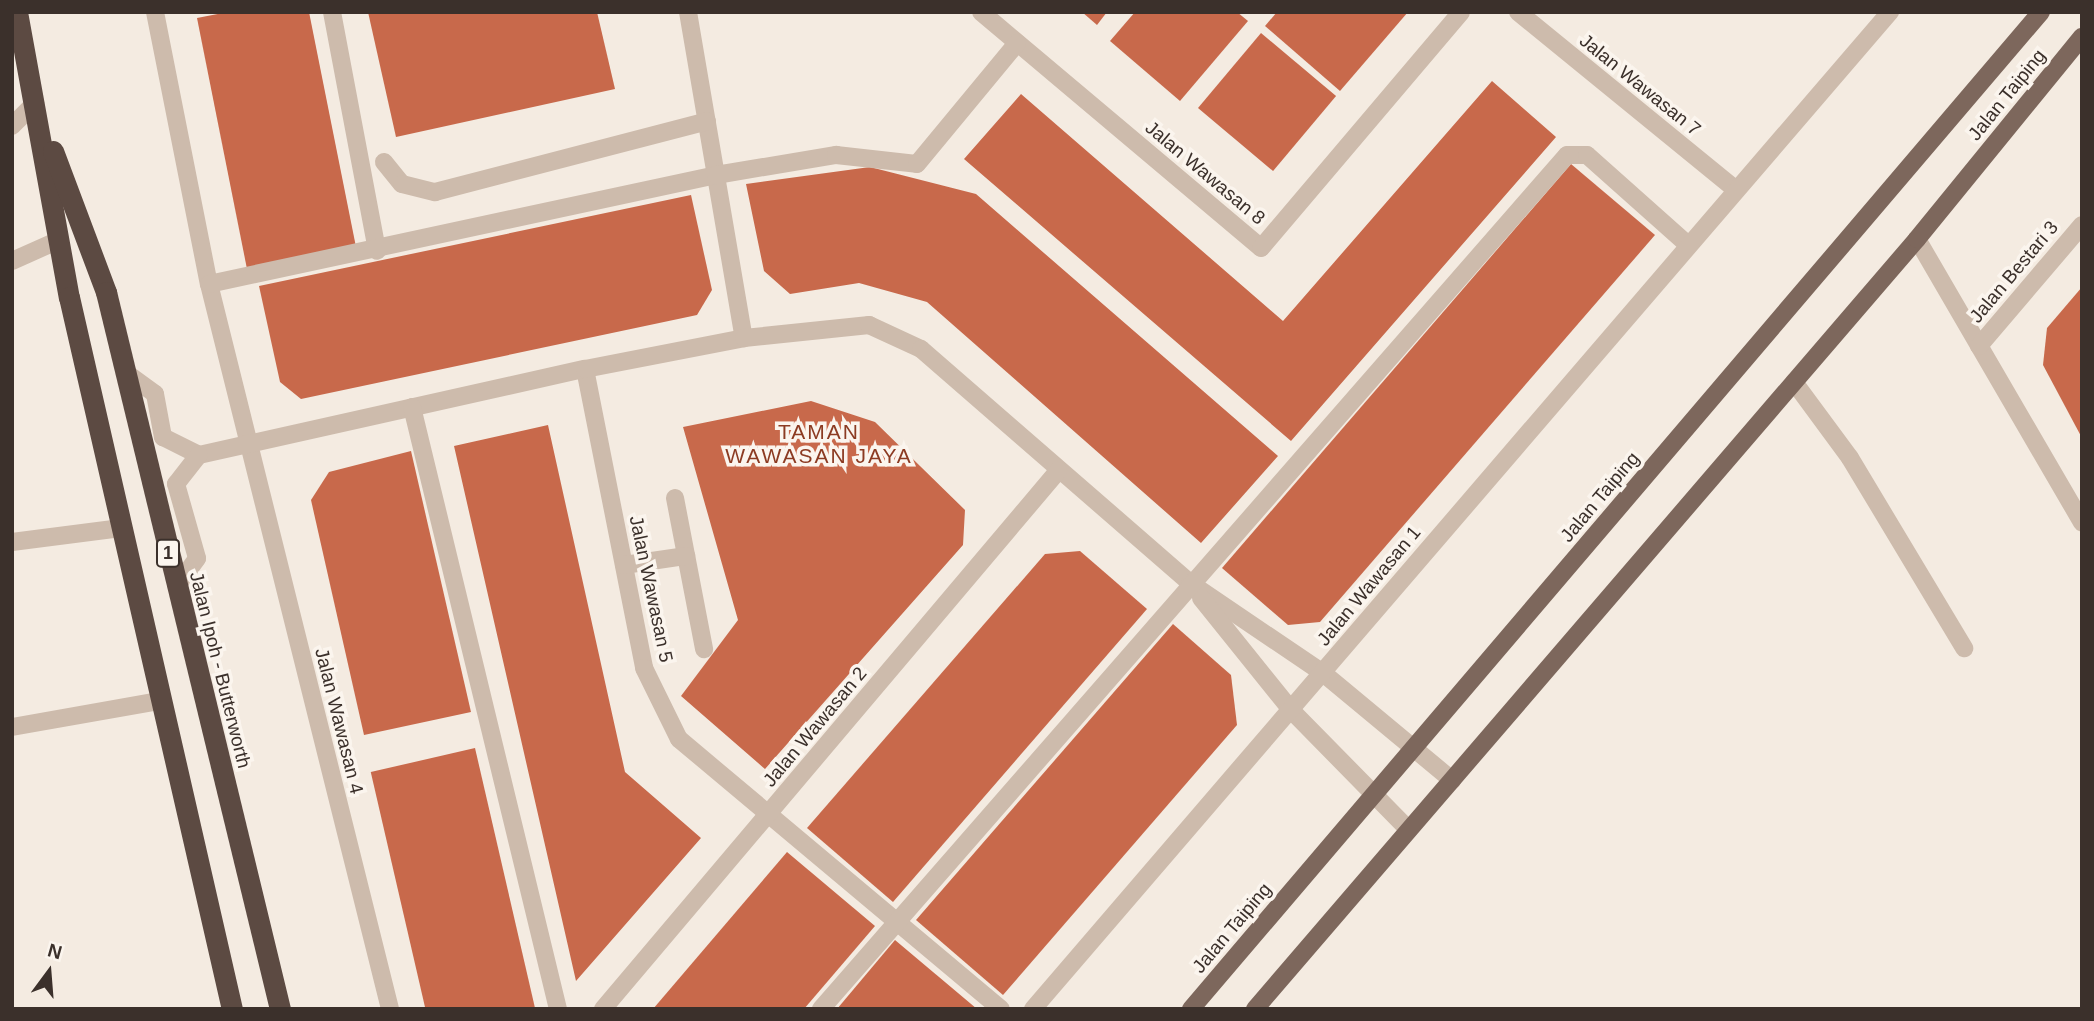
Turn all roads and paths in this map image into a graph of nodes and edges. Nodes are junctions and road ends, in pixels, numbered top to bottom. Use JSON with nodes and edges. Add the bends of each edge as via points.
{"nodes":[{"id":1,"x":17,"y":12,"type":"edge"},
{"id":2,"x":155,"y":12,"type":"edge"},
{"id":3,"x":331,"y":12,"type":"edge"},
{"id":4,"x":688,"y":12,"type":"edge"},
{"id":5,"x":981,"y":12,"type":"edge"},
{"id":6,"x":1461,"y":12,"type":"edge"},
{"id":7,"x":1518,"y":12,"type":"edge"},
{"id":8,"x":1890,"y":12,"type":"edge"},
{"id":9,"x":2041,"y":12,"type":"edge"},
{"id":10,"x":2082,"y":37,"type":"edge"},
{"id":11,"x":1017,"y":43,"type":"junction"},
{"id":12,"x":35,"y":103,"type":"junction"},
{"id":13,"x":707,"y":121,"type":"junction"},
{"id":14,"x":12,"y":126,"type":"edge"},
{"id":15,"x":384,"y":162,"type":"dead end"},
{"id":16,"x":716,"y":175,"type":"junction"},
{"id":17,"x":1735,"y":189,"type":"junction"},
{"id":18,"x":2082,"y":225,"type":"edge"},
{"id":19,"x":1917,"y":239,"type":"junction"},
{"id":20,"x":59,"y":240,"type":"junction"},
{"id":21,"x":1688,"y":245,"type":"junction"},
{"id":22,"x":377,"y":251,"type":"junction"},
{"id":23,"x":12,"y":261,"type":"edge"},
{"id":24,"x":209,"y":284,"type":"junction"},
{"id":25,"x":744,"y":338,"type":"junction"},
{"id":26,"x":1979,"y":346,"type":"junction"},
{"id":27,"x":585,"y":369,"type":"junction"},
{"id":28,"x":125,"y":372,"type":"junction"},
{"id":29,"x":1794,"y":382,"type":"junction"},
{"id":30,"x":412,"y":407,"type":"junction"},
{"id":31,"x":248,"y":444,"type":"junction"},
{"id":32,"x":199,"y":455,"type":"junction"},
{"id":33,"x":1058,"y":471,"type":"junction"},
{"id":34,"x":675,"y":498,"type":"dead end"},
{"id":35,"x":2082,"y":523,"type":"edge"},
{"id":36,"x":121,"y":528,"type":"junction"},
{"id":37,"x":12,"y":542,"type":"edge"},
{"id":38,"x":686,"y":556,"type":"junction"},
{"id":39,"x":624,"y":565,"type":"junction"},
{"id":40,"x":1190,"y":583,"type":"junction"},
{"id":41,"x":177,"y":586,"type":"junction"},
{"id":42,"x":1964,"y":648,"type":"dead end"},
{"id":43,"x":704,"y":649,"type":"dead end"},
{"id":44,"x":1323,"y":673,"type":"junction"},
{"id":45,"x":160,"y":701,"type":"junction"},
{"id":46,"x":1291,"y":710,"type":"junction"},
{"id":47,"x":12,"y":727,"type":"edge"},
{"id":48,"x":1414,"y":748,"type":"junction"},
{"id":49,"x":1452,"y":780,"type":"junction"},
{"id":50,"x":1374,"y":794,"type":"junction"},
{"id":51,"x":766,"y":817,"type":"junction"},
{"id":52,"x":1409,"y":830,"type":"junction"},
{"id":53,"x":897,"y":921,"type":"junction"},
{"id":54,"x":232,"y":1009,"type":"edge"},
{"id":55,"x":281,"y":1009,"type":"edge"},
{"id":56,"x":390,"y":1009,"type":"edge"},
{"id":57,"x":558,"y":1009,"type":"edge"},
{"id":58,"x":603,"y":1009,"type":"edge"},
{"id":59,"x":821,"y":1009,"type":"edge"},
{"id":60,"x":1001,"y":1009,"type":"edge"},
{"id":61,"x":1033,"y":1009,"type":"edge"},
{"id":62,"x":1191,"y":1009,"type":"edge"},
{"id":63,"x":1255,"y":1009,"type":"edge"}],
"edges":[{"from":1,"to":12,"type":"highway","name":"Jalan Ipoh - Butterworth","number":"1"},
{"from":2,"to":24,"type":"street","name":"Jalan Wawasan 4"},
{"from":3,"to":22,"type":"street"},
{"from":4,"to":13,"type":"street"},
{"from":5,"to":11,"type":"street","name":"Jalan Wawasan 8"},
{"from":6,"to":11,"type":"street","name":"Jalan Wawasan 8","via":[[1261,248]]},
{"from":7,"to":17,"type":"street","name":"Jalan Wawasan 7"},
{"from":8,"to":17,"type":"street","name":"Jalan Wawasan 1"},
{"from":9,"to":48,"type":"main road","name":"Jalan Taiping"},
{"from":10,"to":19,"type":"main road","name":"Jalan Taiping"},
{"from":11,"to":16,"type":"street","via":[[917,164],[836,155]]},
{"from":12,"to":14,"type":"street"},
{"from":12,"to":20,"type":"highway","name":"Jalan Ipoh - Butterworth","number":"1"},
{"from":12,"to":28,"type":"highway","name":"Jalan Ipoh - Butterworth","number":"1","via":[[106,292]]},
{"from":13,"to":15,"type":"street","via":[[435,192],[402,184]]},
{"from":13,"to":16,"type":"street"},
{"from":16,"to":22,"type":"street"},
{"from":16,"to":25,"type":"street"},
{"from":17,"to":21,"type":"street","name":"Jalan Wawasan 1"},
{"from":18,"to":26,"type":"street","name":"Jalan Bestari 3"},
{"from":19,"to":26,"type":"street"},
{"from":19,"to":29,"type":"main road","name":"Jalan Taiping"},
{"from":20,"to":23,"type":"street"},
{"from":20,"to":36,"type":"highway","name":"Jalan Ipoh - Butterworth","number":"1"},
{"from":21,"to":40,"type":"street","via":[[1587,155],[1567,155]]},
{"from":21,"to":44,"type":"street","name":"Jalan Wawasan 1"},
{"from":22,"to":24,"type":"street"},
{"from":24,"to":31,"type":"street","name":"Jalan Wawasan 4"},
{"from":25,"to":27,"type":"street"},
{"from":25,"to":33,"type":"street","via":[[869,326],[898,335]]},
{"from":26,"to":35,"type":"street"},
{"from":27,"to":30,"type":"street"},
{"from":27,"to":39,"type":"street","name":"Jalan Wawasan 5"},
{"from":28,"to":32,"type":"street","via":[[155,394],[163,437]]},
{"from":28,"to":41,"type":"highway","name":"Jalan Ipoh - Butterworth","number":"1"},
{"from":29,"to":42,"type":"street","via":[[1850,458]]},
{"from":29,"to":49,"type":"main road","name":"Jalan Taiping"},
{"from":30,"to":31,"type":"street"},
{"from":30,"to":57,"type":"street"},
{"from":31,"to":32,"type":"street"},
{"from":31,"to":56,"type":"street","name":"Jalan Wawasan 4"},
{"from":32,"to":41,"type":"street","via":[[176,484],[197,558]]},
{"from":33,"to":40,"type":"street"},
{"from":33,"to":51,"type":"street","name":"Jalan Wawasan 2"},
{"from":34,"to":38,"type":"street"},
{"from":36,"to":37,"type":"street"},
{"from":36,"to":45,"type":"highway","name":"Jalan Ipoh - Butterworth","number":"1"},
{"from":38,"to":39,"type":"street"},
{"from":38,"to":43,"type":"street"},
{"from":39,"to":51,"type":"street","name":"Jalan Wawasan 5","via":[[644,668],[679,739]]},
{"from":40,"to":44,"type":"street"},
{"from":40,"to":46,"type":"street"},
{"from":40,"to":53,"type":"street"},
{"from":41,"to":55,"type":"highway","name":"Jalan Ipoh - Butterworth","number":"1"},
{"from":44,"to":46,"type":"street","name":"Jalan Wawasan 1"},
{"from":44,"to":48,"type":"street"},
{"from":45,"to":47,"type":"street"},
{"from":45,"to":54,"type":"highway","name":"Jalan Ipoh - Butterworth","number":"1"},
{"from":46,"to":50,"type":"street"},
{"from":46,"to":61,"type":"street","name":"Jalan Wawasan 1"},
{"from":48,"to":49,"type":"street"},
{"from":48,"to":50,"type":"main road","name":"Jalan Taiping"},
{"from":49,"to":52,"type":"main road","name":"Jalan Taiping"},
{"from":50,"to":52,"type":"street"},
{"from":50,"to":62,"type":"main road","name":"Jalan Taiping"},
{"from":51,"to":53,"type":"street","name":"Jalan Wawasan 5"},
{"from":51,"to":58,"type":"street","name":"Jalan Wawasan 2"},
{"from":52,"to":63,"type":"main road","name":"Jalan Taiping"},
{"from":53,"to":59,"type":"street"},
{"from":53,"to":60,"type":"street","name":"Jalan Wawasan 5"}]}
